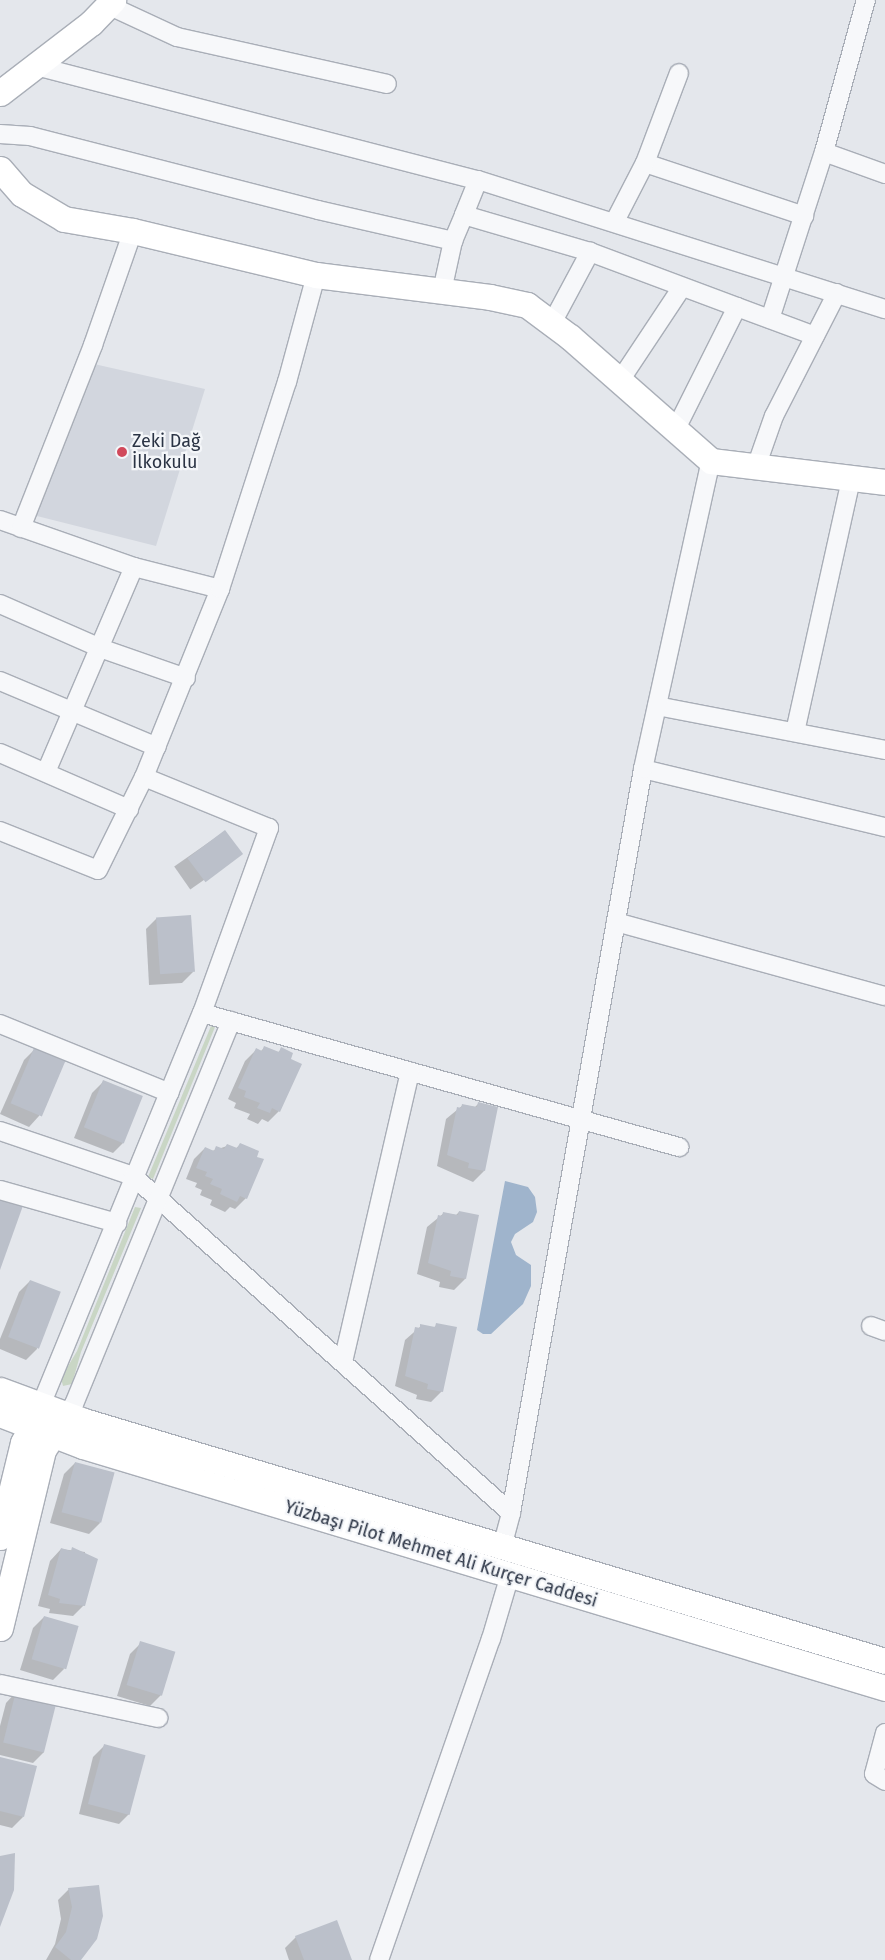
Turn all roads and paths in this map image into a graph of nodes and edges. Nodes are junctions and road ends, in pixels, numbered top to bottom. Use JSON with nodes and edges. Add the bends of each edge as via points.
{"nodes":[{"id":1,"x":866,"y":0,"type":"edge"},
{"id":2,"x":110,"y":3,"type":"edge"},
{"id":3,"x":36,"y":66,"type":"junction"},
{"id":4,"x":679,"y":73,"type":"dead end"},
{"id":5,"x":387,"y":84,"type":"dead end"},
{"id":6,"x":0,"y":93,"type":"edge"},
{"id":7,"x":0,"y":134,"type":"edge"},
{"id":8,"x":824,"y":152,"type":"junction"},
{"id":9,"x":645,"y":163,"type":"junction"},
{"id":10,"x":0,"y":169,"type":"edge"},
{"id":11,"x":885,"y":174,"type":"edge"},
{"id":12,"x":478,"y":180,"type":"junction"},
{"id":13,"x":464,"y":216,"type":"junction"},
{"id":14,"x":804,"y":216,"type":"junction"},
{"id":15,"x":615,"y":221,"type":"junction"},
{"id":16,"x":133,"y":231,"type":"junction"},
{"id":17,"x":453,"y":241,"type":"junction"},
{"id":18,"x":590,"y":252,"type":"junction"},
{"id":19,"x":316,"y":275,"type":"junction"},
{"id":20,"x":784,"y":277,"type":"junction"},
{"id":21,"x":682,"y":287,"type":"junction"},
{"id":22,"x":442,"y":291,"type":"junction"},
{"id":23,"x":837,"y":293,"type":"junction"},
{"id":24,"x":737,"y":307,"type":"junction"},
{"id":25,"x":885,"y":309,"type":"edge"},
{"id":26,"x":770,"y":319,"type":"junction"},
{"id":27,"x":552,"y":322,"type":"junction"},
{"id":28,"x":815,"y":336,"type":"junction"},
{"id":29,"x":619,"y":382,"type":"junction"},
{"id":30,"x":675,"y":431,"type":"junction"},
{"id":31,"x":711,"y":461,"type":"junction"},
{"id":32,"x":756,"y":467,"type":"junction"},
{"id":33,"x":851,"y":480,"type":"junction"},
{"id":34,"x":885,"y":482,"type":"edge"},
{"id":35,"x":0,"y":520,"type":"edge"},
{"id":36,"x":21,"y":528,"type":"junction"},
{"id":37,"x":134,"y":567,"type":"junction"},
{"id":38,"x":220,"y":589,"type":"junction"},
{"id":39,"x":0,"y":604,"type":"edge"},
{"id":40,"x":100,"y":648,"type":"junction"},
{"id":41,"x":186,"y":678,"type":"junction"},
{"id":42,"x":0,"y":681,"type":"edge"},
{"id":43,"x":657,"y":706,"type":"junction"},
{"id":44,"x":71,"y":711,"type":"junction"},
{"id":45,"x":795,"y":732,"type":"junction"},
{"id":46,"x":157,"y":747,"type":"junction"},
{"id":47,"x":885,"y":750,"type":"edge"},
{"id":48,"x":0,"y":753,"type":"edge"},
{"id":49,"x":643,"y":769,"type":"junction"},
{"id":50,"x":46,"y":772,"type":"junction"},
{"id":51,"x":144,"y":777,"type":"junction"},
{"id":52,"x":129,"y":809,"type":"junction"},
{"id":53,"x":885,"y":827,"type":"edge"},
{"id":54,"x":0,"y":831,"type":"edge"},
{"id":55,"x":616,"y":922,"type":"junction"},
{"id":56,"x":885,"y":996,"type":"edge"},
{"id":57,"x":202,"y":1012,"type":"junction"},
{"id":58,"x":231,"y":1021,"type":"junction"},
{"id":59,"x":0,"y":1024,"type":"edge"},
{"id":60,"x":410,"y":1072,"type":"junction"},
{"id":61,"x":170,"y":1093,"type":"junction"},
{"id":62,"x":581,"y":1119,"type":"junction"},
{"id":63,"x":0,"y":1131,"type":"edge"},
{"id":64,"x":680,"y":1147,"type":"dead end"},
{"id":65,"x":136,"y":1179,"type":"junction"},
{"id":66,"x":0,"y":1190,"type":"edge"},
{"id":67,"x":157,"y":1198,"type":"junction"},
{"id":68,"x":117,"y":1223,"type":"junction"},
{"id":69,"x":343,"y":1362,"type":"junction"},
{"id":70,"x":0,"y":1390,"type":"edge"},
{"id":71,"x":0,"y":1414,"type":"edge"},
{"id":72,"x":48,"y":1420,"type":"junction"},
{"id":73,"x":511,"y":1513,"type":"junction"},
{"id":74,"x":0,"y":1537,"type":"edge"},
{"id":75,"x":502,"y":1547,"type":"junction"},
{"id":76,"x":510,"y":1575,"type":"junction"},
{"id":77,"x":0,"y":1628,"type":"edge"},
{"id":78,"x":885,"y":1661,"type":"edge"},
{"id":79,"x":0,"y":1684,"type":"edge"},
{"id":80,"x":885,"y":1688,"type":"edge"},
{"id":81,"x":158,"y":1718,"type":"dead end"},
{"id":82,"x":885,"y":1733,"type":"edge"},
{"id":83,"x":885,"y":1781,"type":"edge"},
{"id":84,"x":379,"y":1960,"type":"edge"}],
"edges":[{"from":1,"to":8,"type":"street"},
{"from":2,"to":3,"type":"main road"},
{"from":2,"to":5,"type":"street","via":[[176,38]]},
{"from":3,"to":6,"type":"main road"},
{"from":3,"to":12,"type":"street"},
{"from":4,"to":9,"type":"street"},
{"from":7,"to":17,"type":"street","via":[[30,136],[299,206]]},
{"from":8,"to":11,"type":"street"},
{"from":8,"to":14,"type":"street"},
{"from":9,"to":14,"type":"street"},
{"from":9,"to":15,"type":"street"},
{"from":10,"to":16,"type":"main road","via":[[22,194],[58,216]]},
{"from":12,"to":13,"type":"street"},
{"from":12,"to":15,"type":"street"},
{"from":13,"to":17,"type":"street"},
{"from":13,"to":18,"type":"street"},
{"from":14,"to":20,"type":"street"},
{"from":15,"to":20,"type":"street"},
{"from":16,"to":19,"type":"main road"},
{"from":16,"to":36,"type":"street","via":[[93,345]]},
{"from":17,"to":22,"type":"street"},
{"from":18,"to":21,"type":"street"},
{"from":18,"to":27,"type":"street"},
{"from":19,"to":22,"type":"main road"},
{"from":19,"to":38,"type":"street","via":[[287,382]]},
{"from":20,"to":23,"type":"street"},
{"from":20,"to":26,"type":"street"},
{"from":21,"to":24,"type":"street"},
{"from":21,"to":29,"type":"street"},
{"from":22,"to":27,"type":"main road","via":[[527,305]]},
{"from":23,"to":25,"type":"street"},
{"from":23,"to":28,"type":"street"},
{"from":24,"to":26,"type":"street"},
{"from":24,"to":30,"type":"street"},
{"from":26,"to":28,"type":"street"},
{"from":27,"to":29,"type":"main road"},
{"from":28,"to":32,"type":"street","via":[[774,416]]},
{"from":29,"to":30,"type":"main road"},
{"from":30,"to":31,"type":"main road"},
{"from":31,"to":32,"type":"main road"},
{"from":31,"to":43,"type":"street"},
{"from":32,"to":33,"type":"main road"},
{"from":33,"to":34,"type":"main road"},
{"from":33,"to":45,"type":"street"},
{"from":35,"to":36,"type":"street"},
{"from":36,"to":37,"type":"street"},
{"from":37,"to":38,"type":"street"},
{"from":37,"to":40,"type":"street"},
{"from":38,"to":41,"type":"street"},
{"from":39,"to":40,"type":"street"},
{"from":40,"to":41,"type":"street"},
{"from":40,"to":44,"type":"street"},
{"from":41,"to":46,"type":"street"},
{"from":42,"to":44,"type":"street"},
{"from":43,"to":45,"type":"street"},
{"from":43,"to":49,"type":"street"},
{"from":44,"to":46,"type":"street"},
{"from":44,"to":50,"type":"street"},
{"from":45,"to":47,"type":"street"},
{"from":46,"to":51,"type":"street"},
{"from":48,"to":50,"type":"street"},
{"from":49,"to":53,"type":"street"},
{"from":49,"to":55,"type":"street"},
{"from":50,"to":52,"type":"street"},
{"from":51,"to":52,"type":"street"},
{"from":51,"to":57,"type":"street","via":[[269,828]]},
{"from":52,"to":54,"type":"street","via":[[98,870]]},
{"from":55,"to":56,"type":"street"},
{"from":55,"to":62,"type":"street"},
{"from":57,"to":58,"type":"street"},
{"from":57,"to":61,"type":"street"},
{"from":58,"to":60,"type":"street"},
{"from":58,"to":67,"type":"street"},
{"from":59,"to":61,"type":"street"},
{"from":60,"to":62,"type":"street"},
{"from":60,"to":69,"type":"street"},
{"from":61,"to":65,"type":"street"},
{"from":62,"to":64,"type":"street"},
{"from":62,"to":73,"type":"street"},
{"from":63,"to":65,"type":"street"},
{"from":65,"to":67,"type":"street"},
{"from":65,"to":68,"type":"street"},
{"from":66,"to":68,"type":"street"},
{"from":67,"to":69,"type":"street"},
{"from":67,"to":72,"type":"street","via":[[74,1404]]},
{"from":68,"to":72,"type":"street"},
{"from":69,"to":73,"type":"street"},
{"from":70,"to":72,"type":"main road","name":"Yüzbaşı Pilot Mehmet Ali Kurçer Caddesi"},
{"from":71,"to":72,"type":"main road","name":"Yüzbaşı Pilot Mehmet Ali Kurçer Caddesi"},
{"from":72,"to":74,"type":"main road","via":[[23,1443]]},
{"from":72,"to":75,"type":"main road","name":"Yüzbaşı Pilot Mehmet Ali Kurçer Caddesi"},
{"from":72,"to":76,"type":"main road","name":"Yüzbaşı Pilot Mehmet Ali Kurçer Caddesi"},
{"from":72,"to":77,"type":"main road"},
{"from":73,"to":75,"type":"street"},
{"from":75,"to":78,"type":"main road","name":"Yüzbaşı Pilot Mehmet Ali Kurçer Caddesi"},
{"from":76,"to":80,"type":"main road","name":"Yüzbaşı Pilot Mehmet Ali Kurçer Caddesi"},
{"from":76,"to":84,"type":"street","via":[[491,1639]]},
{"from":79,"to":81,"type":"street"},
{"from":82,"to":83,"type":"street","via":[[874,1774]]}]}
